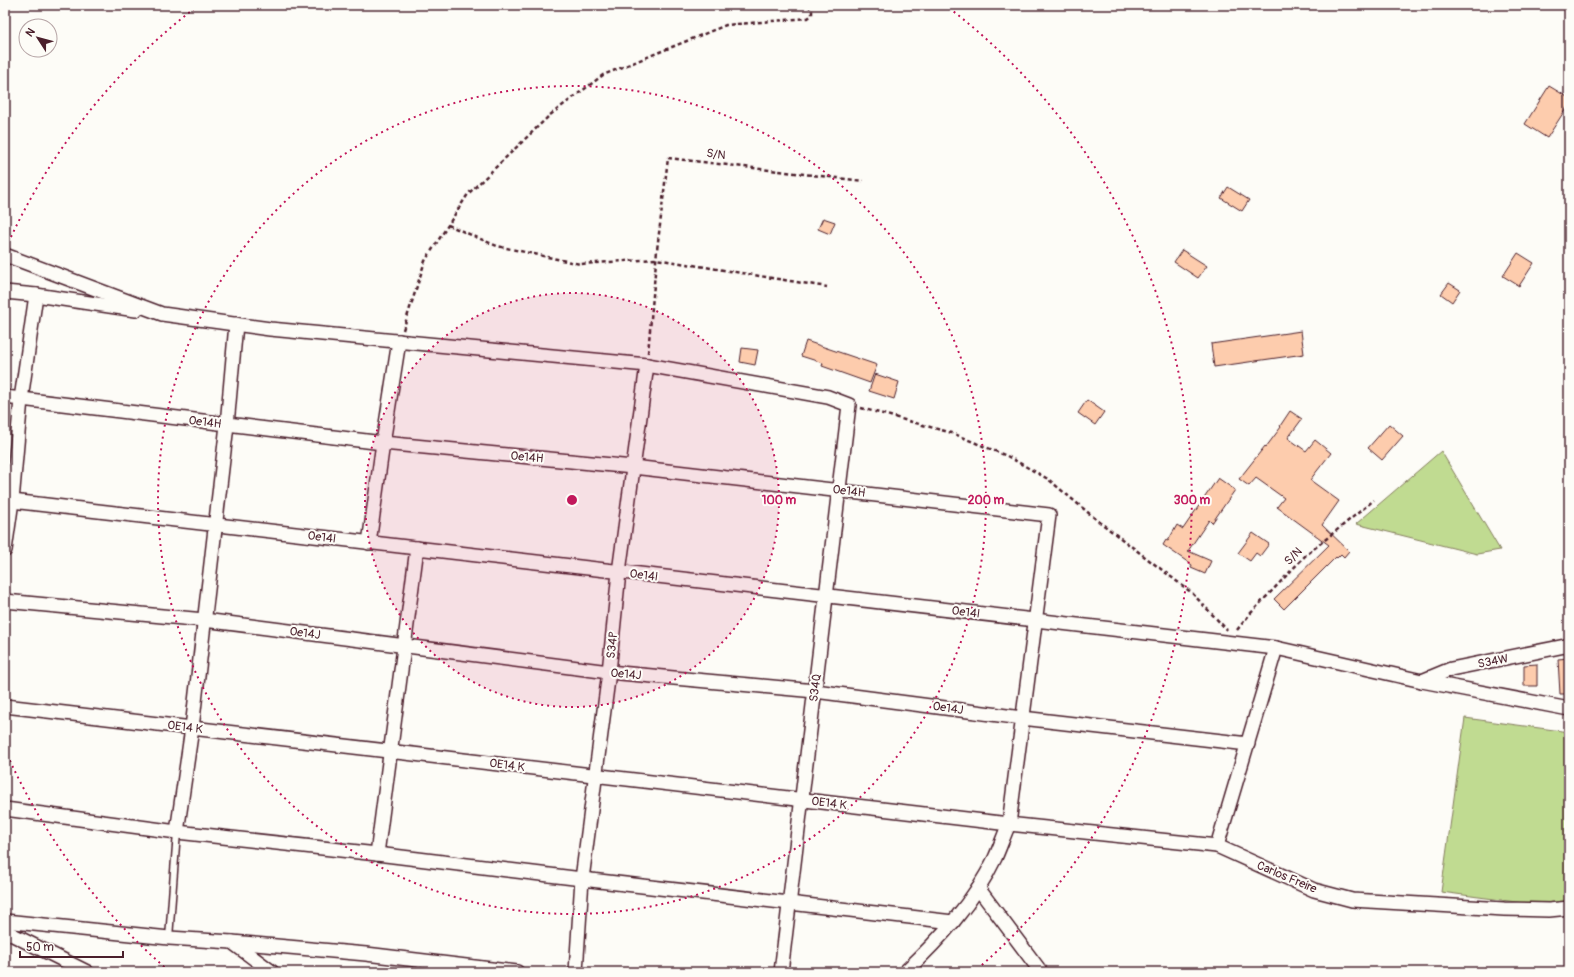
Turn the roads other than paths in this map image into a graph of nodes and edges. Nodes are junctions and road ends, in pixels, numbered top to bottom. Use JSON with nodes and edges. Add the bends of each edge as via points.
{"nodes":[{"id":1,"x":5,"y":255,"type":"edge"},
{"id":2,"x":5,"y":292,"type":"edge"},
{"id":3,"x":36,"y":295,"type":"junction"},
{"id":4,"x":162,"y":314,"type":"junction"},
{"id":5,"x":236,"y":324,"type":"junction"},
{"id":6,"x":399,"y":341,"type":"junction"},
{"id":7,"x":647,"y":365,"type":"junction"},
{"id":8,"x":5,"y":397,"type":"edge"},
{"id":9,"x":21,"y":400,"type":"junction"},
{"id":10,"x":227,"y":425,"type":"junction"},
{"id":11,"x":383,"y":443,"type":"junction"},
{"id":12,"x":633,"y":466,"type":"junction"},
{"id":13,"x":839,"y":490,"type":"junction"},
{"id":14,"x":12,"y":501,"type":"junction"},
{"id":15,"x":215,"y":525,"type":"junction"},
{"id":16,"x":369,"y":543,"type":"junction"},
{"id":17,"x":417,"y":548,"type":"junction"},
{"id":18,"x":5,"y":550,"type":"edge"},
{"id":19,"x":619,"y":572,"type":"junction"},
{"id":20,"x":826,"y":596,"type":"junction"},
{"id":21,"x":5,"y":601,"type":"edge"},
{"id":22,"x":204,"y":620,"type":"junction"},
{"id":23,"x":1035,"y":620,"type":"junction"},
{"id":24,"x":403,"y":646,"type":"junction"},
{"id":25,"x":1565,"y":646,"type":"dead end"},
{"id":26,"x":1276,"y":648,"type":"junction"},
{"id":27,"x":609,"y":672,"type":"junction"},
{"id":28,"x":1422,"y":680,"type":"junction"},
{"id":29,"x":815,"y":691,"type":"junction"},
{"id":30,"x":5,"y":706,"type":"edge"},
{"id":31,"x":1569,"y":709,"type":"edge"},
{"id":32,"x":1022,"y":718,"type":"junction"},
{"id":33,"x":192,"y":728,"type":"junction"},
{"id":34,"x":1248,"y":744,"type":"junction"},
{"id":35,"x":390,"y":751,"type":"junction"},
{"id":36,"x":596,"y":775,"type":"junction"},
{"id":37,"x":802,"y":800,"type":"junction"},
{"id":38,"x":5,"y":809,"type":"edge"},
{"id":39,"x":1009,"y":824,"type":"junction"},
{"id":40,"x":177,"y":832,"type":"junction"},
{"id":41,"x":1218,"y":846,"type":"junction"},
{"id":42,"x":377,"y":854,"type":"junction"},
{"id":43,"x":582,"y":879,"type":"junction"},
{"id":44,"x":978,"y":888,"type":"junction"},
{"id":45,"x":790,"y":902,"type":"junction"},
{"id":46,"x":1569,"y":908,"type":"edge"},
{"id":47,"x":5,"y":921,"type":"edge"},
{"id":48,"x":954,"y":922,"type":"junction"},
{"id":49,"x":5,"y":931,"type":"edge"},
{"id":50,"x":169,"y":938,"type":"junction"},
{"id":51,"x":232,"y":942,"type":"junction"},
{"id":52,"x":440,"y":967,"type":"edge"},
{"id":53,"x":87,"y":972,"type":"edge"},
{"id":54,"x":272,"y":972,"type":"edge"},
{"id":55,"x":517,"y":972,"type":"edge"},
{"id":56,"x":576,"y":972,"type":"edge"},
{"id":57,"x":781,"y":972,"type":"edge"},
{"id":58,"x":905,"y":972,"type":"edge"},
{"id":59,"x":1041,"y":972,"type":"edge"}],
"edges":[{"from":1,"to":4,"type":"street"},
{"from":2,"to":3,"type":"street"},
{"from":3,"to":4,"type":"street"},
{"from":3,"to":9,"type":"street"},
{"from":4,"to":5,"type":"street"},
{"from":5,"to":6,"type":"street"},
{"from":5,"to":10,"type":"street"},
{"from":6,"to":7,"type":"street"},
{"from":6,"to":11,"type":"street"},
{"from":7,"to":12,"type":"street","name":"S34P"},
{"from":7,"to":13,"type":"street","name":"S34Q","via":[[828,397],[849,405]]},
{"from":8,"to":9,"type":"street","name":"Oe14H"},
{"from":9,"to":10,"type":"street","name":"Oe14H"},
{"from":9,"to":14,"type":"street"},
{"from":10,"to":11,"type":"street","name":"Oe14H"},
{"from":10,"to":15,"type":"street"},
{"from":11,"to":12,"type":"street","name":"Oe14H"},
{"from":11,"to":16,"type":"street"},
{"from":12,"to":13,"type":"street","name":"Oe14H"},
{"from":12,"to":19,"type":"street","name":"S34P"},
{"from":13,"to":20,"type":"street","name":"S34Q"},
{"from":13,"to":23,"type":"street","name":"Oe14H","via":[[1049,515]]},
{"from":14,"to":15,"type":"street","name":"Oe14I"},
{"from":14,"to":18,"type":"street"},
{"from":15,"to":16,"type":"street","name":"Oe14I"},
{"from":15,"to":22,"type":"street"},
{"from":16,"to":17,"type":"street","name":"Oe14I"},
{"from":17,"to":19,"type":"street","name":"Oe14I"},
{"from":17,"to":24,"type":"street"},
{"from":19,"to":20,"type":"street","name":"Oe14I"},
{"from":19,"to":27,"type":"street","name":"S34P"},
{"from":20,"to":23,"type":"street","name":"Oe14I"},
{"from":20,"to":29,"type":"street","name":"S34Q"},
{"from":21,"to":22,"type":"street","name":"Oe14J"},
{"from":22,"to":24,"type":"street","name":"Oe14J"},
{"from":22,"to":33,"type":"street"},
{"from":23,"to":26,"type":"street","name":"Oe14I"},
{"from":23,"to":32,"type":"street"},
{"from":24,"to":27,"type":"street","name":"Oe14J"},
{"from":24,"to":35,"type":"street"},
{"from":25,"to":28,"type":"street","name":"S34W","via":[[1452,669]]},
{"from":26,"to":28,"type":"street","name":"Oe14I"},
{"from":26,"to":34,"type":"street"},
{"from":27,"to":29,"type":"street","name":"Oe14J"},
{"from":27,"to":36,"type":"street","name":"S34P"},
{"from":28,"to":31,"type":"street","name":"Oe14I"},
{"from":29,"to":32,"type":"street","name":"Oe14J"},
{"from":29,"to":37,"type":"street","name":"S34Q"},
{"from":30,"to":33,"type":"street","name":"OE14 K"},
{"from":32,"to":34,"type":"street","name":"Oe14J"},
{"from":32,"to":39,"type":"street"},
{"from":33,"to":35,"type":"street","name":"OE14 K"},
{"from":33,"to":40,"type":"street"},
{"from":34,"to":41,"type":"street"},
{"from":35,"to":36,"type":"street","name":"OE14 K"},
{"from":35,"to":42,"type":"street"},
{"from":36,"to":37,"type":"street","name":"OE14 K"},
{"from":36,"to":43,"type":"street","name":"S34P"},
{"from":37,"to":39,"type":"street","name":"OE14 K"},
{"from":37,"to":45,"type":"street","name":"S34Q"},
{"from":38,"to":40,"type":"street"},
{"from":39,"to":41,"type":"street","name":"Carlos Freire"},
{"from":39,"to":44,"type":"street","via":[[995,859]]},
{"from":40,"to":42,"type":"street"},
{"from":40,"to":50,"type":"lane"},
{"from":41,"to":46,"type":"street","name":"Carlos Freire","via":[[1314,890],[1352,900],[1504,909]]},
{"from":42,"to":43,"type":"street"},
{"from":43,"to":45,"type":"street"},
{"from":43,"to":56,"type":"street","name":"S34P"},
{"from":44,"to":48,"type":"street"},
{"from":44,"to":59,"type":"street"},
{"from":45,"to":48,"type":"street"},
{"from":45,"to":57,"type":"street","name":"S34Q"},
{"from":47,"to":50,"type":"street"},
{"from":48,"to":58,"type":"street"},
{"from":49,"to":53,"type":"street"},
{"from":50,"to":51,"type":"street"},
{"from":51,"to":52,"type":"street","via":[[366,954]]},
{"from":51,"to":54,"type":"street"},
{"from":52,"to":55,"type":"street"}]}
